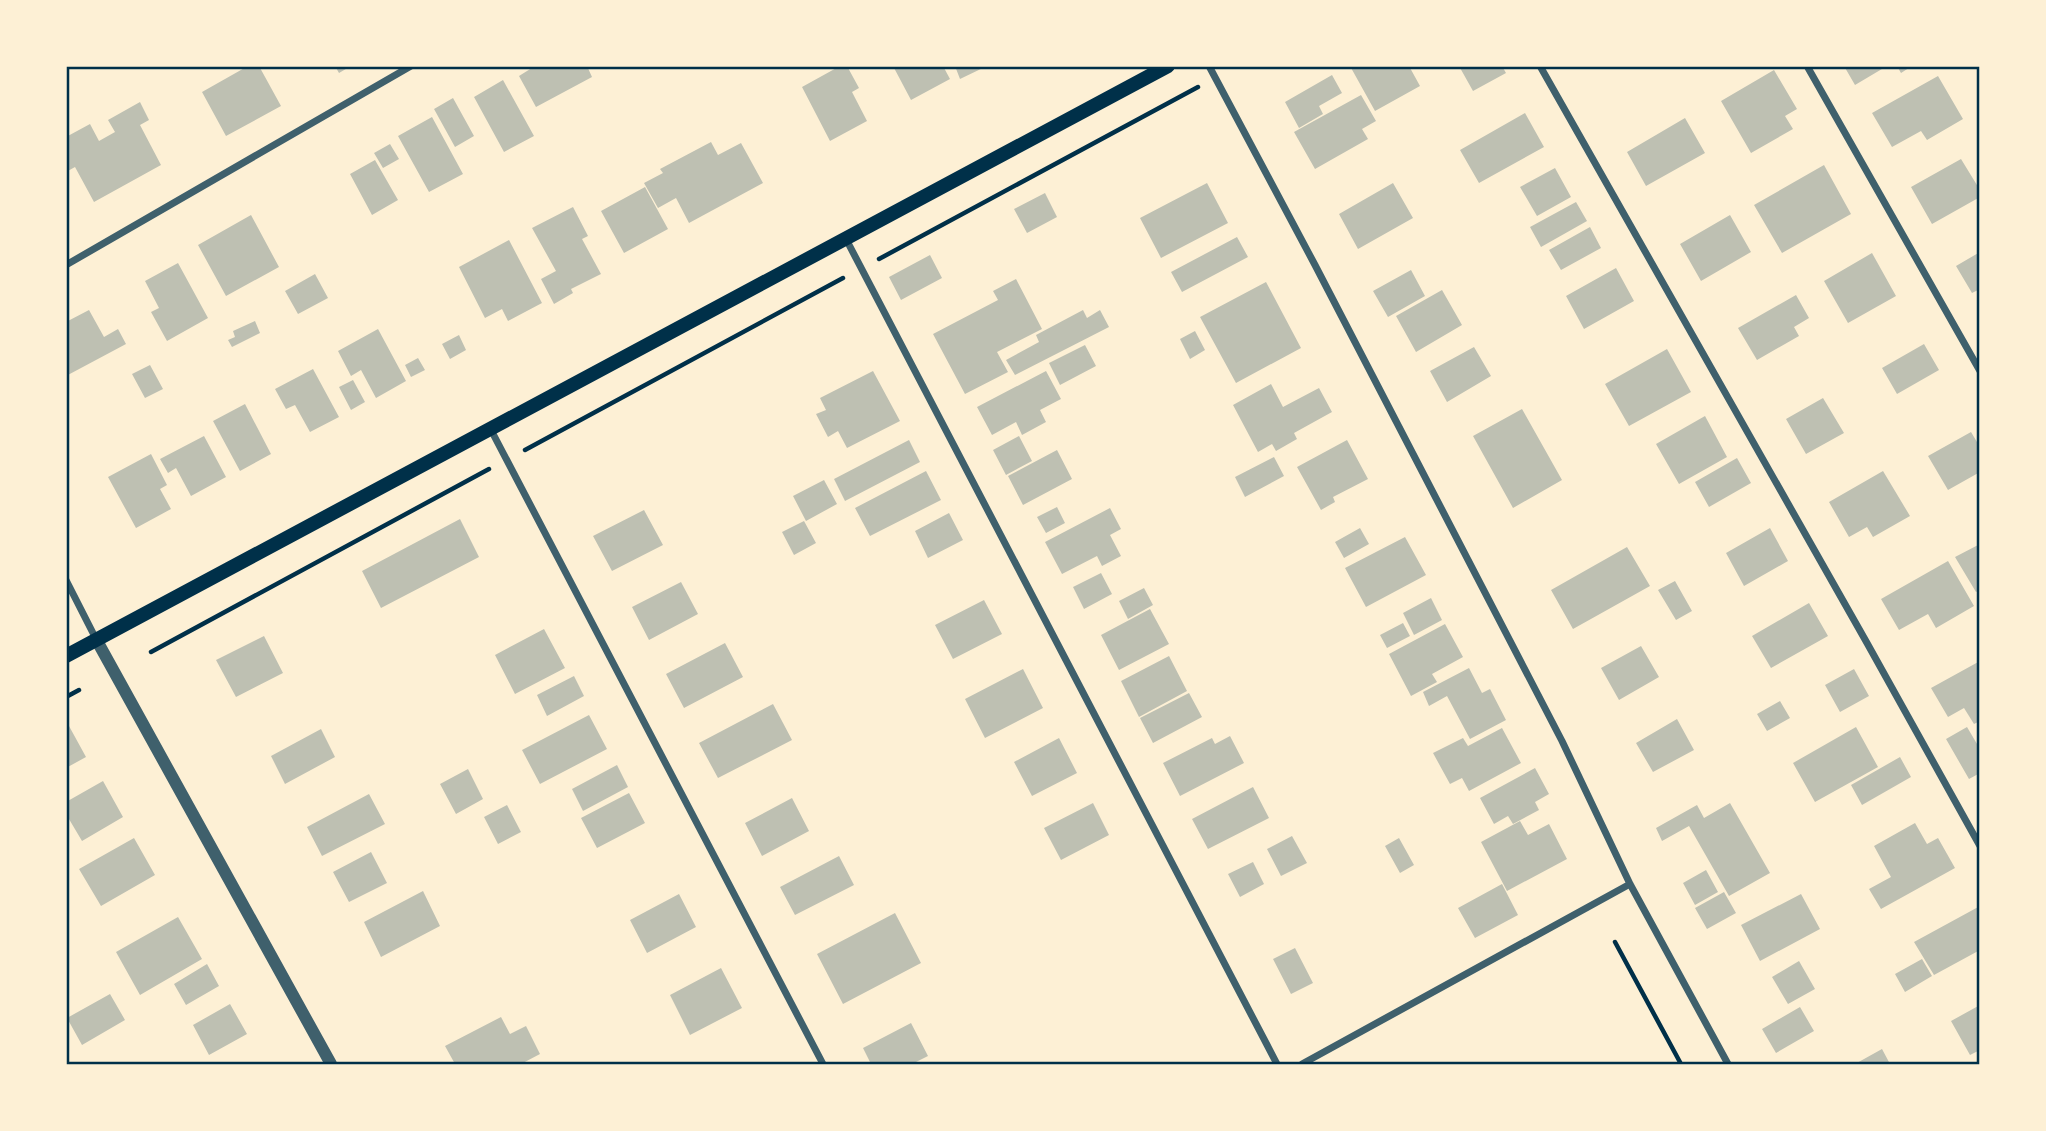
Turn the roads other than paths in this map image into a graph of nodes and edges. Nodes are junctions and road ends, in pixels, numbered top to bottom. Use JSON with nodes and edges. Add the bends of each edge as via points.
{"nodes":[{"id":1,"x":411,"y":66,"type":"edge"},
{"id":2,"x":1168,"y":66,"type":"edge"},
{"id":3,"x":1209,"y":66,"type":"edge"},
{"id":4,"x":1540,"y":66,"type":"edge"},
{"id":5,"x":1807,"y":66,"type":"edge"},
{"id":6,"x":846,"y":239,"type":"junction"},
{"id":7,"x":66,"y":265,"type":"edge"},
{"id":8,"x":1979,"y":371,"type":"edge"},
{"id":9,"x":490,"y":428,"type":"junction"},
{"id":10,"x":66,"y":580,"type":"edge"},
{"id":11,"x":96,"y":639,"type":"junction"},
{"id":12,"x":66,"y":656,"type":"edge"},
{"id":13,"x":1979,"y":846,"type":"edge"},
{"id":14,"x":1630,"y":884,"type":"junction"},
{"id":15,"x":331,"y":1065,"type":"edge"},
{"id":16,"x":823,"y":1065,"type":"edge"},
{"id":17,"x":1277,"y":1065,"type":"edge"},
{"id":18,"x":1302,"y":1065,"type":"edge"},
{"id":19,"x":1728,"y":1065,"type":"edge"}],
"edges":[{"from":1,"to":7,"type":"street"},
{"from":2,"to":6,"type":"main road"},
{"from":3,"to":14,"type":"street","via":[[1556,729]]},
{"from":4,"to":13,"type":"street"},
{"from":5,"to":8,"type":"street"},
{"from":6,"to":9,"type":"main road"},
{"from":6,"to":17,"type":"street"},
{"from":9,"to":11,"type":"main road"},
{"from":9,"to":16,"type":"street"},
{"from":10,"to":11,"type":"street"},
{"from":11,"to":12,"type":"main road"},
{"from":11,"to":15,"type":"street"},
{"from":14,"to":18,"type":"street"},
{"from":14,"to":19,"type":"street"}]}
